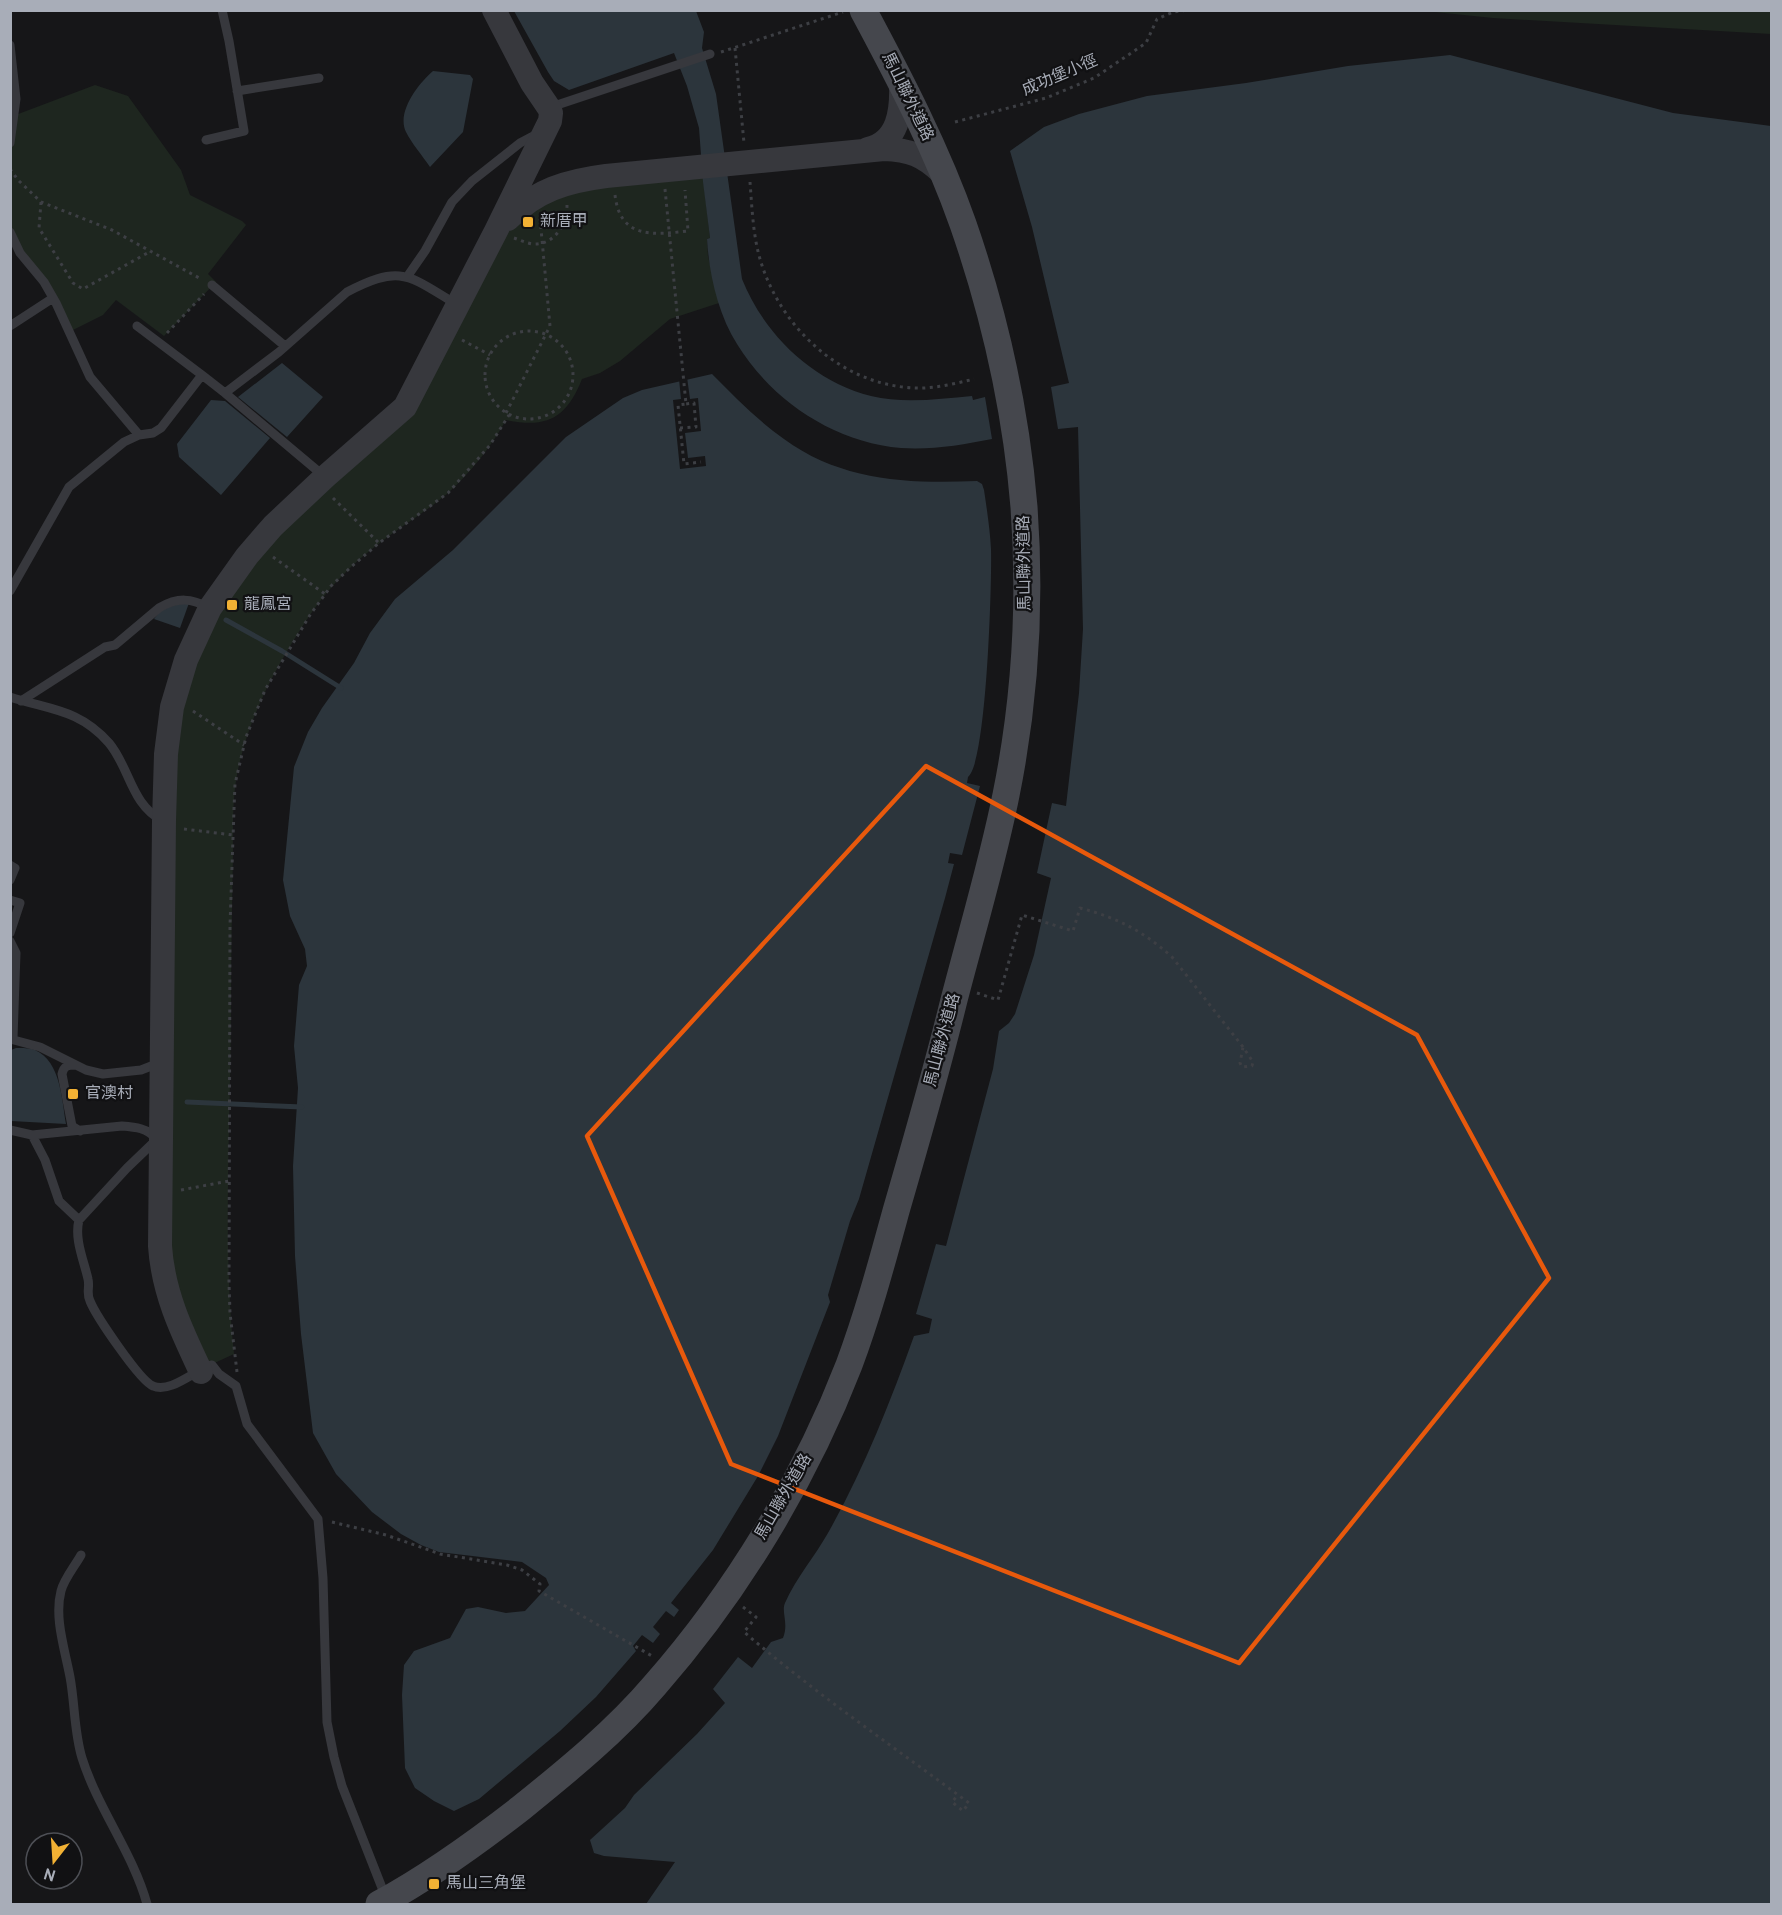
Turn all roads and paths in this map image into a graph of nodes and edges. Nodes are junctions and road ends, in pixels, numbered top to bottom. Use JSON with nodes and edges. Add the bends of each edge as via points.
{"nodes":[{"id":1,"x":222,"y":10,"type":"edge"},
{"id":2,"x":494,"y":10,"type":"edge"},
{"id":3,"x":847,"y":10,"type":"edge"},
{"id":4,"x":863,"y":10,"type":"edge"},
{"id":5,"x":1188,"y":10,"type":"edge"},
{"id":6,"x":10,"y":45,"type":"edge"},
{"id":7,"x":735,"y":48,"type":"junction"},
{"id":8,"x":710,"y":54,"type":"joint"},
{"id":9,"x":319,"y":78,"type":"dead end"},
{"id":10,"x":901,"y":84,"type":"junction"},
{"id":11,"x":237,"y":91,"type":"junction"},
{"id":12,"x":547,"y":119,"type":"junction"},
{"id":13,"x":918,"y":119,"type":"junction"},
{"id":14,"x":955,"y":122,"type":"dead end"},
{"id":15,"x":206,"y":140,"type":"dead end"},
{"id":16,"x":10,"y":143,"type":"edge"},
{"id":17,"x":897,"y":149,"type":"junction"},
{"id":18,"x":859,"y":151,"type":"junction"},
{"id":19,"x":742,"y":167,"type":"junction"},
{"id":20,"x":10,"y":169,"type":"edge"},
{"id":21,"x":942,"y":173,"type":"junction"},
{"id":22,"x":664,"y":181,"type":"dead end"},
{"id":23,"x":614,"y":186,"type":"dead end"},
{"id":24,"x":684,"y":190,"type":"dead end"},
{"id":25,"x":41,"y":202,"type":"junction"},
{"id":26,"x":567,"y":203,"type":"dead end"},
{"id":27,"x":539,"y":208,"type":"dead end"},
{"id":28,"x":10,"y":232,"type":"edge"},
{"id":29,"x":502,"y":233,"type":"junction"},
{"id":30,"x":669,"y":233,"type":"junction"},
{"id":31,"x":542,"y":242,"type":"junction"},
{"id":32,"x":151,"y":251,"type":"junction"},
{"id":33,"x":407,"y":277,"type":"junction"},
{"id":34,"x":212,"y":285,"type":"junction"},
{"id":35,"x":53,"y":298,"type":"junction"},
{"id":36,"x":458,"y":306,"type":"junction"},
{"id":37,"x":10,"y":326,"type":"edge"},
{"id":38,"x":137,"y":326,"type":"dead end"},
{"id":39,"x":546,"y":335,"type":"junction"},
{"id":40,"x":164,"y":336,"type":"dead end"},
{"id":41,"x":455,"y":337,"type":"dead end"},
{"id":42,"x":285,"y":346,"type":"junction"},
{"id":43,"x":490,"y":355,"type":"junction"},
{"id":44,"x":202,"y":375,"type":"junction"},
{"id":45,"x":974,"y":379,"type":"dead end"},
{"id":46,"x":225,"y":393,"type":"junction"},
{"id":47,"x":686,"y":404,"type":"junction"},
{"id":48,"x":508,"y":414,"type":"junction"},
{"id":49,"x":680,"y":428,"type":"junction"},
{"id":50,"x":139,"y":435,"type":"junction"},
{"id":51,"x":701,"y":462,"type":"dead end"},
{"id":52,"x":327,"y":485,"type":"junction"},
{"id":53,"x":379,"y":543,"type":"junction"},
{"id":54,"x":268,"y":553,"type":"dead end"},
{"id":55,"x":10,"y":591,"type":"edge"},
{"id":56,"x":325,"y":594,"type":"junction"},
{"id":57,"x":210,"y":608,"type":"junction"},
{"id":58,"x":10,"y":698,"type":"edge"},
{"id":59,"x":21,"y":701,"type":"junction"},
{"id":60,"x":185,"y":705,"type":"dead end"},
{"id":61,"x":244,"y":745,"type":"junction"},
{"id":62,"x":170,"y":825,"type":"junction"},
{"id":63,"x":233,"y":835,"type":"junction"},
{"id":64,"x":10,"y":865,"type":"edge"},
{"id":65,"x":10,"y":880,"type":"edge"},
{"id":66,"x":10,"y":900,"type":"edge"},
{"id":67,"x":1028,"y":917,"type":"dead end"},
{"id":68,"x":10,"y":933,"type":"edge"},
{"id":69,"x":10,"y":941,"type":"edge"},
{"id":70,"x":13,"y":952,"type":"edge"},
{"id":71,"x":967,"y":991,"type":"dead end"},
{"id":72,"x":12,"y":1039,"type":"edge"},
{"id":73,"x":1243,"y":1047,"type":"junction"},
{"id":74,"x":162,"y":1058,"type":"junction"},
{"id":75,"x":75,"y":1065,"type":"junction"},
{"id":76,"x":10,"y":1130,"type":"edge"},
{"id":77,"x":81,"y":1131,"type":"junction"},
{"id":78,"x":32,"y":1135,"type":"junction"},
{"id":79,"x":160,"y":1146,"type":"junction"},
{"id":80,"x":230,"y":1181,"type":"junction"},
{"id":81,"x":173,"y":1191,"type":"dead end"},
{"id":82,"x":79,"y":1221,"type":"junction"},
{"id":83,"x":234,"y":1354,"type":"dead end"},
{"id":84,"x":201,"y":1371,"type":"junction"},
{"id":85,"x":318,"y":1519,"type":"junction"},
{"id":86,"x":81,"y":1555,"type":"dead end"},
{"id":87,"x":741,"y":1605,"type":"dead end"},
{"id":88,"x":656,"y":1659,"type":"dead end"},
{"id":89,"x":958,"y":1795,"type":"junction"},
{"id":90,"x":383,"y":1902,"type":"edge"},
{"id":91,"x":147,"y":1905,"type":"edge"}],
"edges":[{"from":1,"to":11,"type":"lane"},
{"from":2,"to":12,"type":"street","via":[[536,89]]},
{"from":3,"to":7,"type":"path"},
{"from":4,"to":10,"type":"main road","name":"馬山聯外道路"},
{"from":5,"to":14,"type":"path","name":"成功堡小徑","via":[[1157,19],[1146,43],[1094,78],[1046,98]]},
{"from":6,"to":16,"type":"lane","via":[[16,99]]},
{"from":7,"to":8,"type":"path"},
{"from":7,"to":19,"type":"path"},
{"from":8,"to":12,"type":"lane"},
{"from":9,"to":11,"type":"lane"},
{"from":10,"to":13,"type":"main road","name":"馬山聯外道路"},
{"from":10,"to":18,"type":"street","via":[[901,112],[896,128],[881,145]]},
{"from":11,"to":15,"type":"lane","via":[[244,131]]},
{"from":12,"to":29,"type":"street"},
{"from":12,"to":33,"type":"lane","via":[[452,202]]},
{"from":13,"to":17,"type":"street","via":[[921,131],[917,144]]},
{"from":13,"to":21,"type":"main road","name":"馬山聯外道路"},
{"from":17,"to":18,"type":"street"},
{"from":17,"to":21,"type":"street","via":[[924,157]]},
{"from":18,"to":19,"type":"street"},
{"from":19,"to":29,"type":"street","via":[[606,176],[562,184],[527,201]]},
{"from":19,"to":45,"type":"path","via":[[765,276],[791,320],[817,349],[853,372],[884,383],[924,388]]},
{"from":20,"to":25,"type":"path"},
{"from":21,"to":90,"type":"main road","name":"馬山聯外道路","via":[[979,275],[1011,401],[1026,545],[1025,656],[1016,739],[998,833],[859,1336],[830,1409],[786,1497],[725,1594],[655,1686],[554,1782],[457,1856]]},
{"from":22,"to":30,"type":"path"},
{"from":23,"to":30,"type":"path","via":[[618,211],[628,225],[645,233]]},
{"from":24,"to":30,"type":"path","via":[[688,231]]},
{"from":25,"to":32,"type":"path"},
{"from":25,"to":32,"type":"path","via":[[39,228],[73,283],[83,289]]},
{"from":26,"to":31,"type":"path","via":[[562,228]]},
{"from":27,"to":31,"type":"path"},
{"from":28,"to":35,"type":"lane","via":[[20,253]]},
{"from":29,"to":31,"type":"path","via":[[532,244]]},
{"from":29,"to":36,"type":"street"},
{"from":30,"to":47,"type":"path"},
{"from":31,"to":39,"type":"path","via":[[550,326]]},
{"from":32,"to":34,"type":"path"},
{"from":33,"to":36,"type":"lane"},
{"from":33,"to":42,"type":"lane","via":[[388,275],[347,292]]},
{"from":34,"to":40,"type":"path"},
{"from":34,"to":42,"type":"lane"},
{"from":35,"to":37,"type":"lane"},
{"from":35,"to":50,"type":"lane","via":[[90,377]]},
{"from":36,"to":52,"type":"street","via":[[405,407]]},
{"from":38,"to":44,"type":"lane"},
{"from":39,"to":43,"type":"path","via":[[522,331],[508,336]]},
{"from":39,"to":48,"type":"path"},
{"from":39,"to":48,"type":"path","via":[[562,345],[570,358],[573,380],[566,400],[543,417],[528,420]]},
{"from":41,"to":43,"type":"path"},
{"from":42,"to":46,"type":"lane"},
{"from":43,"to":48,"type":"path","via":[[484,371],[485,385],[491,399]]},
{"from":44,"to":46,"type":"lane"},
{"from":44,"to":50,"type":"lane","via":[[161,428]]},
{"from":46,"to":52,"type":"lane"},
{"from":47,"to":49,"type":"path","via":[[678,405]]},
{"from":47,"to":49,"type":"path","via":[[694,403],[696,427]]},
{"from":48,"to":53,"type":"path","via":[[490,446],[448,493]]},
{"from":49,"to":51,"type":"path","via":[[684,464]]},
{"from":50,"to":55,"type":"lane","via":[[124,442],[69,487]]},
{"from":52,"to":53,"type":"path"},
{"from":52,"to":57,"type":"street","via":[[258,543]]},
{"from":53,"to":56,"type":"path"},
{"from":54,"to":56,"type":"path"},
{"from":56,"to":61,"type":"path","via":[[257,707]]},
{"from":57,"to":59,"type":"lane","via":[[186,599],[167,603],[115,645],[105,647]]},
{"from":57,"to":62,"type":"street","via":[[186,660],[172,707],[166,754]]},
{"from":58,"to":59,"type":"lane"},
{"from":59,"to":62,"type":"lane","via":[[71,714],[92,728],[115,751],[143,806]]},
{"from":60,"to":61,"type":"path"},
{"from":61,"to":63,"type":"path","via":[[235,784]]},
{"from":62,"to":63,"type":"path"},
{"from":62,"to":74,"type":"street"},
{"from":63,"to":80,"type":"path"},
{"from":64,"to":65,"type":"lane","via":[[15,868]]},
{"from":66,"to":68,"type":"lane","via":[[20,903]]},
{"from":67,"to":73,"type":"path","via":[[1073,931],[1080,907],[1144,934],[1172,957]]},
{"from":69,"to":70,"type":"lane"},
{"from":70,"to":72,"type":"lane"},
{"from":71,"to":73,"type":"path","via":[[998,1000],[1022,915],[1073,931],[1080,908],[1129,925],[1158,945],[1172,957]]},
{"from":72,"to":75,"type":"lane","via":[[40,1047]]},
{"from":73,"to":73,"type":"path","via":[[1253,1062],[1246,1068],[1239,1063]]},
{"from":74,"to":75,"type":"lane","via":[[141,1070],[103,1074]]},
{"from":74,"to":79,"type":"street"},
{"from":75,"to":77,"type":"lane","via":[[68,1065],[62,1074],[72,1126]]},
{"from":76,"to":78,"type":"lane"},
{"from":77,"to":78,"type":"lane"},
{"from":77,"to":79,"type":"lane","via":[[134,1127],[153,1135]]},
{"from":78,"to":82,"type":"lane","via":[[59,1201]]},
{"from":79,"to":82,"type":"lane","via":[[153,1143]]},
{"from":79,"to":84,"type":"street","via":[[162,1272],[175,1316]]},
{"from":80,"to":81,"type":"path"},
{"from":80,"to":83,"type":"path","via":[[230,1313]]},
{"from":82,"to":84,"type":"lane","via":[[78,1240],[91,1304],[147,1382],[163,1387]]},
{"from":84,"to":85,"type":"lane","via":[[213,1365],[236,1386],[247,1424]]},
{"from":85,"to":88,"type":"path","via":[[386,1535],[440,1554],[522,1570],[540,1584],[539,1591]]},
{"from":85,"to":90,"type":"lane","via":[[327,1722],[342,1786]]},
{"from":86,"to":91,"type":"lane","via":[[61,1590],[59,1621],[72,1689],[75,1733],[86,1769],[140,1879]]},
{"from":87,"to":89,"type":"path","via":[[756,1617],[744,1632]]},
{"from":89,"to":89,"type":"path","via":[[952,1802],[963,1811],[969,1803]]}]}
